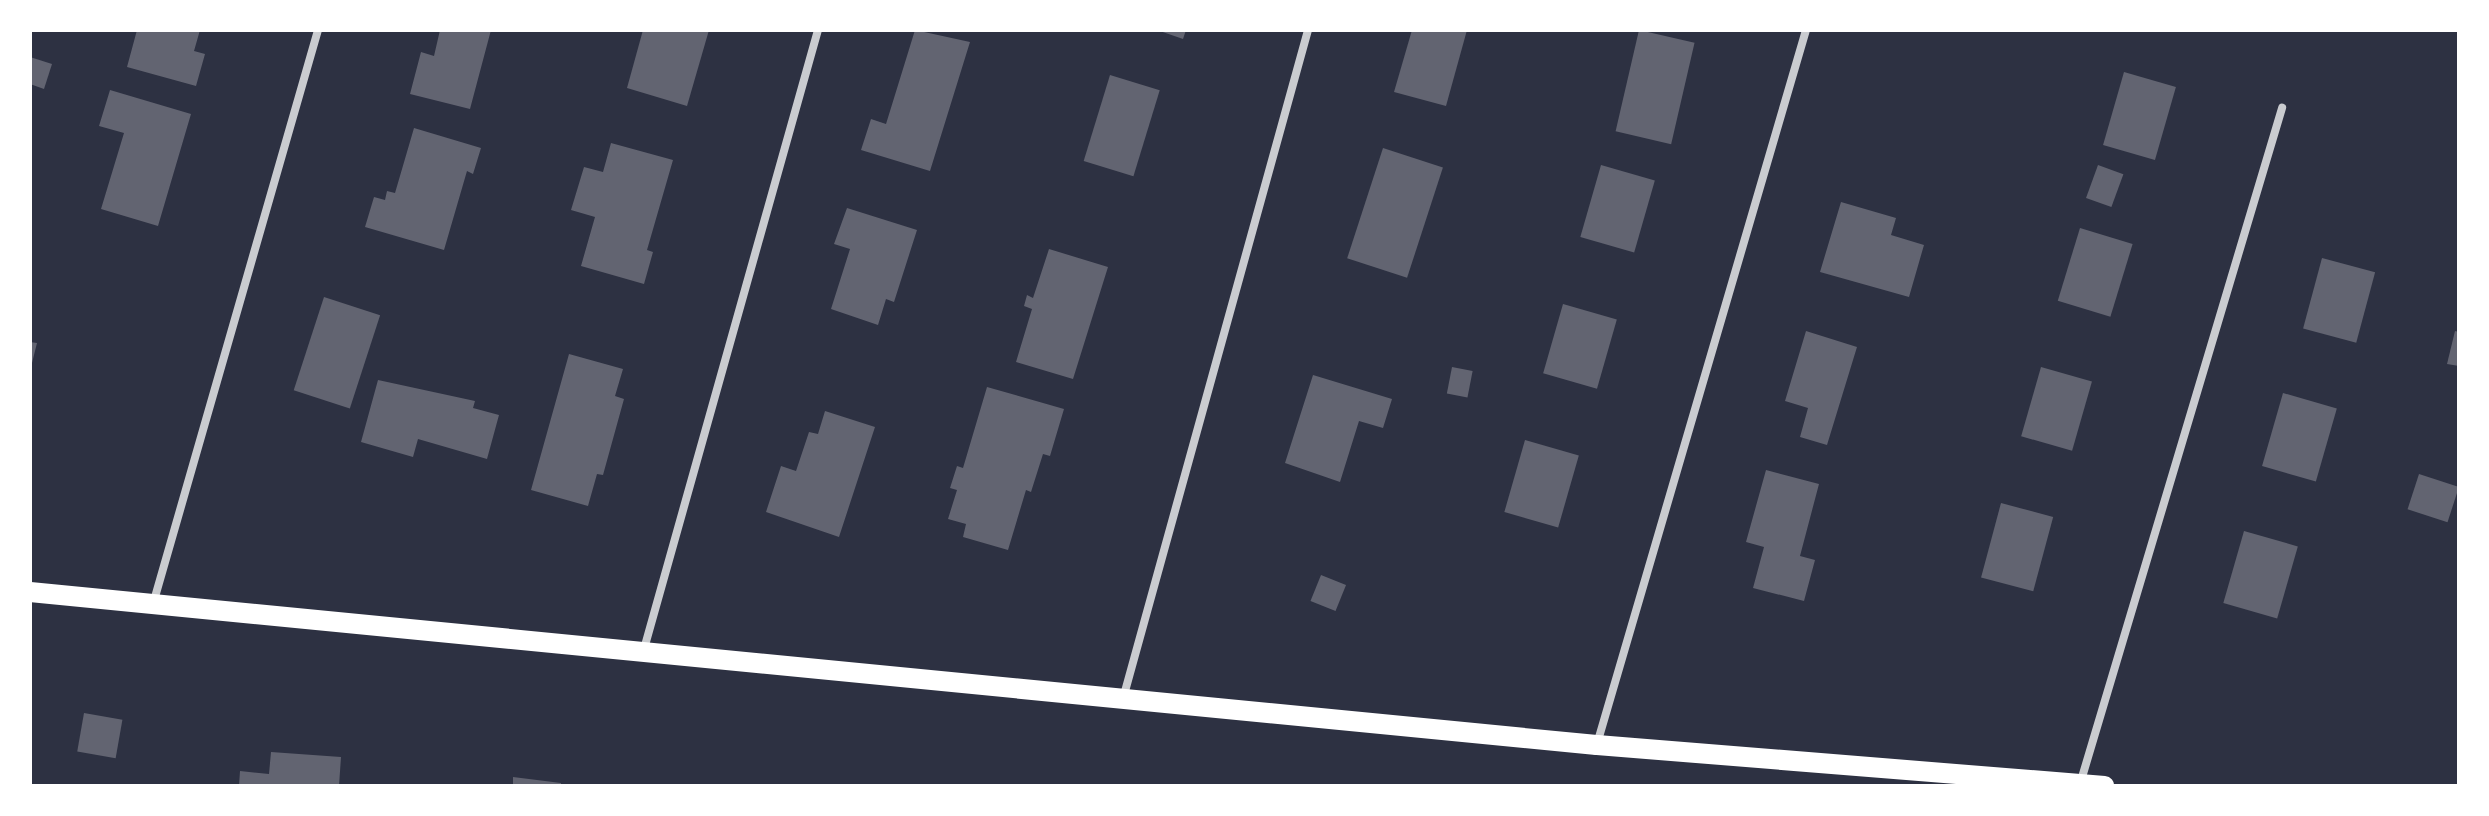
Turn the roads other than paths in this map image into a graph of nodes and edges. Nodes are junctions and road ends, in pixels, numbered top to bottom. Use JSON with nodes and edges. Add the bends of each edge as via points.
{"nodes":[{"id":1,"x":318,"y":30,"type":"edge"},
{"id":2,"x":818,"y":30,"type":"edge"},
{"id":3,"x":1308,"y":30,"type":"edge"},
{"id":4,"x":1806,"y":30,"type":"edge"},
{"id":5,"x":2282,"y":108,"type":"dead end"},
{"id":6,"x":30,"y":592,"type":"edge"},
{"id":7,"x":153,"y":605,"type":"junction"},
{"id":8,"x":644,"y":649,"type":"junction"},
{"id":9,"x":1124,"y":695,"type":"junction"},
{"id":10,"x":1597,"y":745,"type":"junction"},
{"id":11,"x":2080,"y":784,"type":"edge"},
{"id":12,"x":2104,"y":786,"type":"edge"}],
"edges":[{"from":1,"to":7,"type":"street"},
{"from":2,"to":8,"type":"street"},
{"from":3,"to":9,"type":"street"},
{"from":4,"to":10,"type":"street"},
{"from":5,"to":11,"type":"street"},
{"from":6,"to":7,"type":"main road"},
{"from":7,"to":8,"type":"main road"},
{"from":8,"to":9,"type":"main road"},
{"from":9,"to":10,"type":"main road"},
{"from":10,"to":11,"type":"main road"},
{"from":11,"to":12,"type":"main road"}]}
